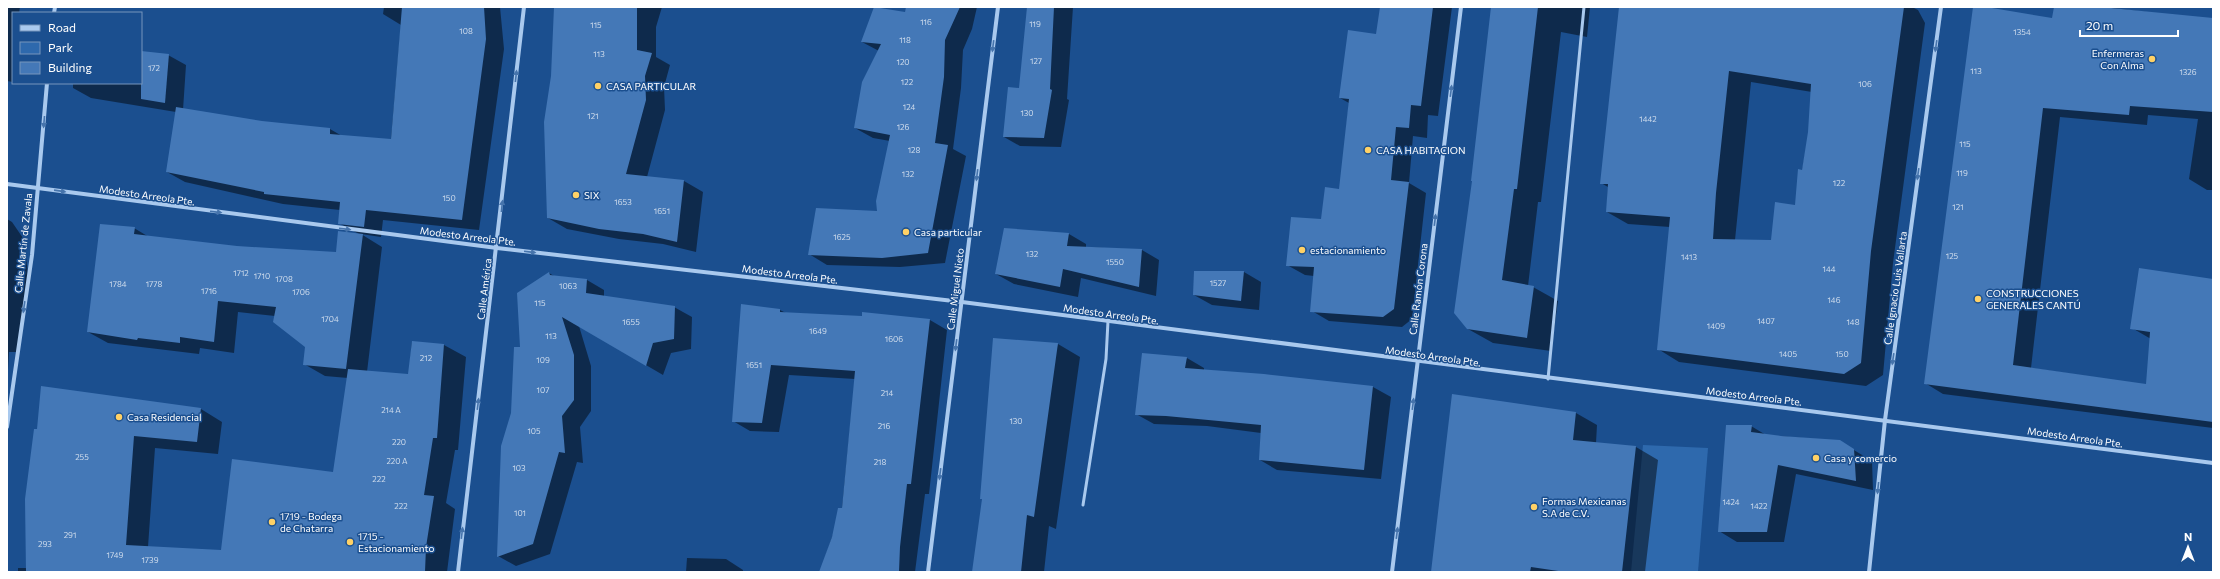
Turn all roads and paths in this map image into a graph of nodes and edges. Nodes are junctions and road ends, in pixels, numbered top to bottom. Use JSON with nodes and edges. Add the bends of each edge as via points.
{"nodes":[{"id":1,"x":524,"y":7,"type":"edge"},
{"id":2,"x":998,"y":7,"type":"edge"},
{"id":3,"x":1461,"y":7,"type":"edge"},
{"id":4,"x":1584,"y":7,"type":"edge"},
{"id":5,"x":1941,"y":7,"type":"edge"},
{"id":6,"x":47,"y":84,"type":"edge"},
{"id":7,"x":7,"y":184,"type":"edge"},
{"id":8,"x":37,"y":188,"type":"junction"},
{"id":9,"x":497,"y":248,"type":"junction"},
{"id":10,"x":962,"y":302,"type":"junction"},
{"id":11,"x":1108,"y":321,"type":"junction"},
{"id":12,"x":1418,"y":362,"type":"junction"},
{"id":13,"x":1548,"y":379,"type":"junction"},
{"id":14,"x":1885,"y":420,"type":"junction"},
{"id":15,"x":7,"y":427,"type":"edge"},
{"id":16,"x":2213,"y":464,"type":"edge"},
{"id":17,"x":1083,"y":505,"type":"dead end"},
{"id":18,"x":458,"y":572,"type":"edge"},
{"id":19,"x":928,"y":572,"type":"edge"},
{"id":20,"x":1392,"y":572,"type":"edge"},
{"id":21,"x":1869,"y":572,"type":"edge"}],
"edges":[{"from":9,"to":1,"type":"street","name":"Calle América","one_way":true},
{"from":2,"to":10,"type":"street","name":"Calle Miguel Nieto","one_way":true},
{"from":12,"to":3,"type":"street","name":"Calle Ramón Corona","one_way":true},
{"from":4,"to":13,"type":"lane"},
{"from":5,"to":14,"type":"street","name":"Calle Ignacio Luis Vallarta","one_way":true},
{"from":6,"to":8,"type":"street","name":"Calle Martín de Zavala","one_way":true},
{"from":7,"to":8,"type":"street","name":"Modesto Arreola Pte."},
{"from":8,"to":9,"type":"street","name":"Modesto Arreola Pte.","one_way":true},
{"from":8,"to":15,"type":"street","name":"Calle Martín de Zavala","one_way":true,"via":[[32,255]]},
{"from":9,"to":10,"type":"street","name":"Modesto Arreola Pte.","one_way":true},
{"from":18,"to":9,"type":"street","name":"Calle América","one_way":true},
{"from":10,"to":11,"type":"street","name":"Modesto Arreola Pte."},
{"from":10,"to":19,"type":"street","name":"Calle Miguel Nieto","one_way":true},
{"from":11,"to":12,"type":"street","name":"Modesto Arreola Pte."},
{"from":11,"to":17,"type":"lane","via":[[1106,359]]},
{"from":12,"to":13,"type":"street","name":"Modesto Arreola Pte."},
{"from":20,"to":12,"type":"street","name":"Calle Ramón Corona","one_way":true},
{"from":13,"to":14,"type":"street","name":"Modesto Arreola Pte."},
{"from":14,"to":16,"type":"street","name":"Modesto Arreola Pte."},
{"from":14,"to":21,"type":"street","name":"Calle Ignacio Luis Vallarta","one_way":true}]}
